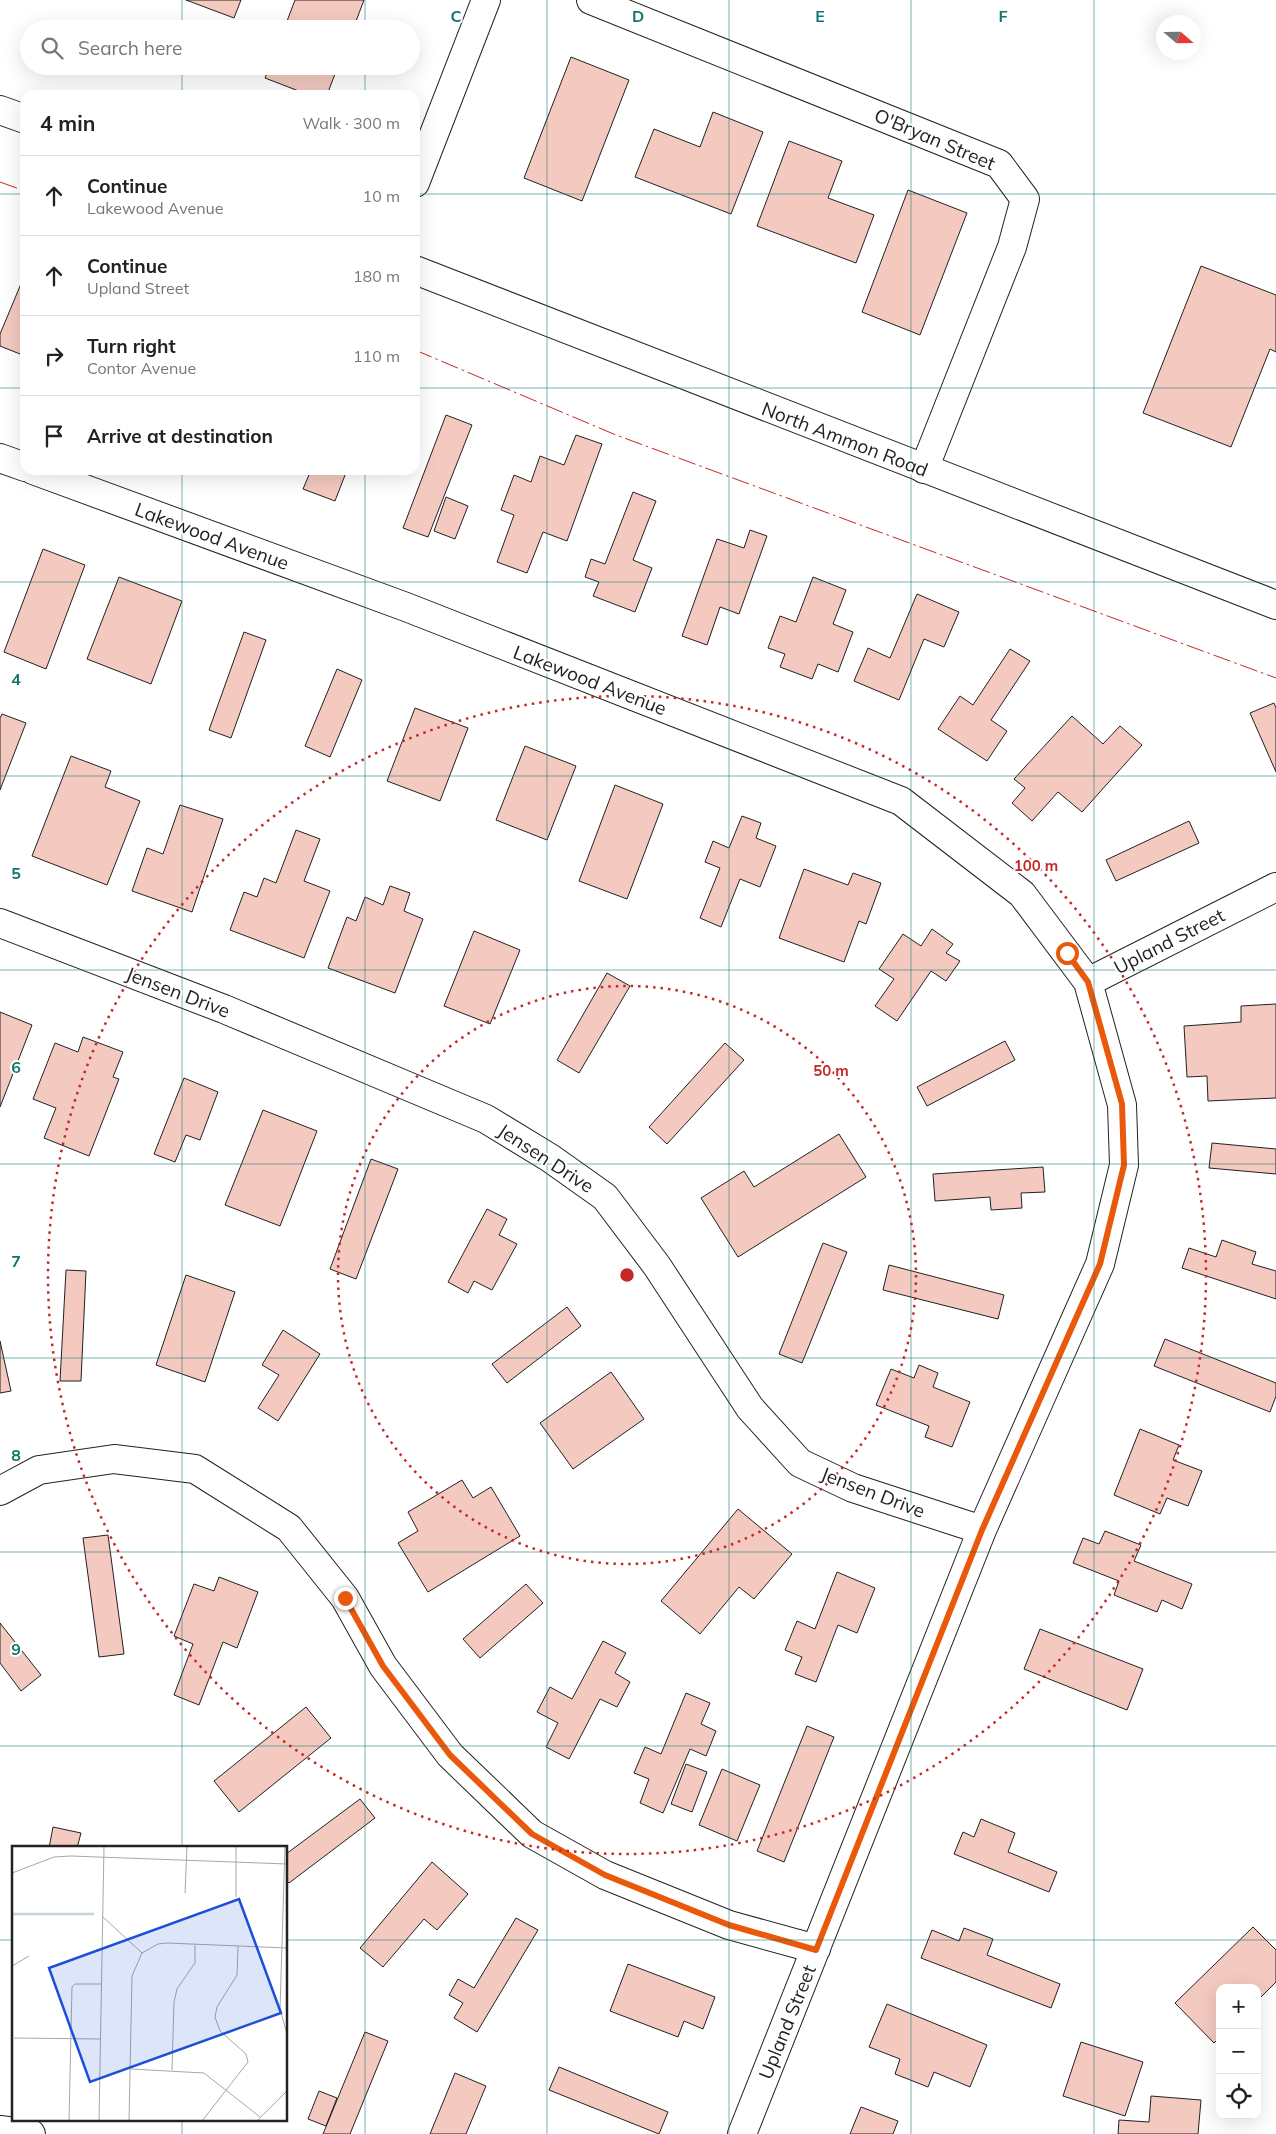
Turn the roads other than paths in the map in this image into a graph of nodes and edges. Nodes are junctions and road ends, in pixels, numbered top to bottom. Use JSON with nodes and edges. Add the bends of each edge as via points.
{"nodes":[{"id":1,"x":486,"y":0,"type":"edge"},
{"id":2,"x":591,"y":0,"type":"edge"},
{"id":3,"x":0,"y":110,"type":"edge"},
{"id":4,"x":20,"y":117,"type":"edge"},
{"id":5,"x":420,"y":170,"type":"edge"},
{"id":6,"x":420,"y":272,"type":"edge"},
{"id":7,"x":0,"y":458,"type":"edge"},
{"id":8,"x":20,"y":465,"type":"edge"},
{"id":9,"x":924,"y":470,"type":"junction"},
{"id":10,"x":46,"y":475,"type":"edge"},
{"id":11,"x":1276,"y":605,"type":"edge"},
{"id":12,"x":1276,"y":887,"type":"edge"},
{"id":13,"x":0,"y":923,"type":"edge"},
{"id":14,"x":1088,"y":982,"type":"junction"},
{"id":15,"x":0,"y":1491,"type":"edge"},
{"id":16,"x":982,"y":1530,"type":"junction"},
{"id":17,"x":816,"y":1950,"type":"junction"},
{"id":18,"x":0,"y":2130,"type":"edge"},
{"id":19,"x":31,"y":2134,"type":"edge"},
{"id":20,"x":742,"y":2134,"type":"edge"}],
"edges":[{"from":1,"to":5,"type":"street"},
{"from":2,"to":9,"type":"street","name":"O'Bryan Street","via":[[999,164],[1026,199],[1012,247]]},
{"from":3,"to":4,"type":"street"},
{"from":6,"to":9,"type":"street","name":"North Ammon Road"},
{"from":7,"to":8,"type":"street"},
{"from":9,"to":11,"type":"street","name":"North Ammon Road"},
{"from":10,"to":14,"type":"street","name":"Lakewood Avenue","via":[[406,607],[901,801],[1022,894]]},
{"from":12,"to":14,"type":"street","name":"Upland Street"},
{"from":13,"to":16,"type":"street","name":"Jensen Drive","via":[[224,1009],[486,1119],[550,1158],[605,1197],[657,1266],[750,1408],[800,1463],[853,1488]]},
{"from":14,"to":16,"type":"street","name":"Upland Street","via":[[1122,1104],[1124,1165],[1100,1264]]},
{"from":15,"to":17,"type":"street","via":[[39,1470],[114,1459],[195,1469],[289,1528],[345,1598],[383,1666],[450,1755],[532,1834],[605,1875],[729,1925]]},
{"from":16,"to":17,"type":"street","name":"Upland Street"},
{"from":17,"to":20,"type":"street","name":"Upland Street"},
{"from":18,"to":19,"type":"street"}]}
